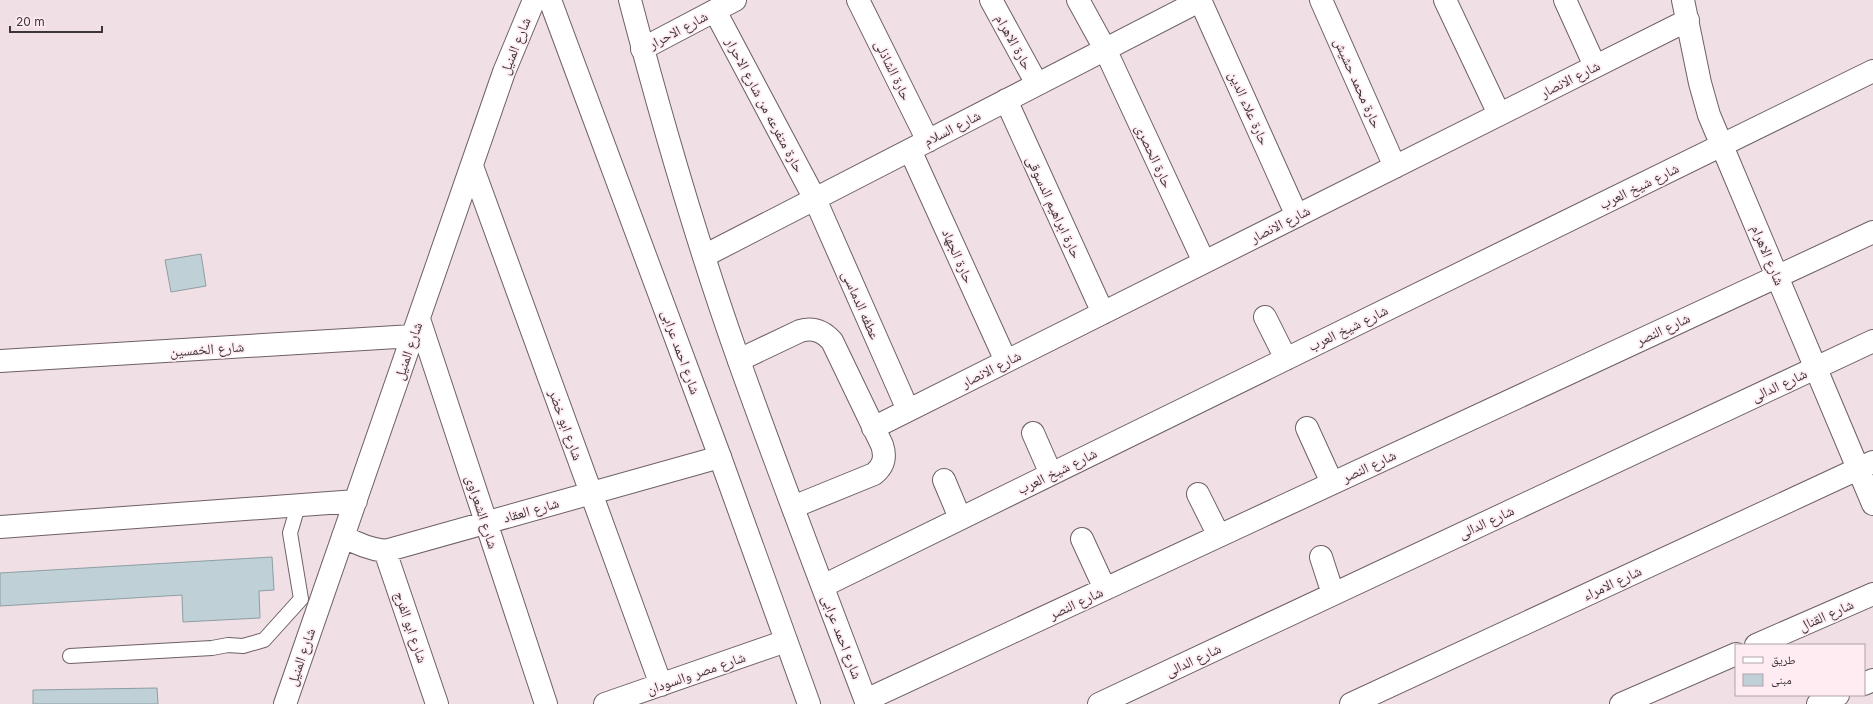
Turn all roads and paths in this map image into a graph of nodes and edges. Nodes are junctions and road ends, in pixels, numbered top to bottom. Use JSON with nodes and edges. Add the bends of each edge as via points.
{"nodes":[{"id":1,"x":534,"y":0,"type":"edge"},
{"id":2,"x":550,"y":0,"type":"edge"},
{"id":3,"x":630,"y":0,"type":"edge"},
{"id":4,"x":735,"y":0,"type":"edge"},
{"id":5,"x":858,"y":0,"type":"edge"},
{"id":6,"x":991,"y":0,"type":"edge"},
{"id":7,"x":1078,"y":0,"type":"edge"},
{"id":8,"x":1200,"y":0,"type":"edge"},
{"id":9,"x":1321,"y":0,"type":"edge"},
{"id":10,"x":1445,"y":0,"type":"edge"},
{"id":11,"x":1564,"y":0,"type":"edge"},
{"id":12,"x":1687,"y":6,"type":"edge"},
{"id":13,"x":715,"y":10,"type":"junction"},
{"id":14,"x":642,"y":49,"type":"junction"},
{"id":15,"x":1105,"y":49,"type":"junction"},
{"id":16,"x":1595,"y":66,"type":"junction"},
{"id":17,"x":1873,"y":71,"type":"edge"},
{"id":18,"x":1037,"y":84,"type":"junction"},
{"id":19,"x":1006,"y":100,"type":"junction"},
{"id":20,"x":1499,"y":114,"type":"junction"},
{"id":21,"x":919,"y":145,"type":"junction"},
{"id":22,"x":1721,"y":146,"type":"junction"},
{"id":23,"x":472,"y":166,"type":"junction"},
{"id":24,"x":1395,"y":167,"type":"junction"},
{"id":25,"x":814,"y":199,"type":"junction"},
{"id":26,"x":1297,"y":216,"type":"junction"},
{"id":27,"x":1873,"y":232,"type":"edge"},
{"id":28,"x":704,"y":256,"type":"junction"},
{"id":29,"x":1204,"y":262,"type":"junction"},
{"id":30,"x":1778,"y":276,"type":"junction"},
{"id":31,"x":1103,"y":313,"type":"junction"},
{"id":32,"x":1265,"y":317,"type":"dead end"},
{"id":33,"x":416,"y":328,"type":"junction"},
{"id":34,"x":1873,"y":341,"type":"edge"},
{"id":35,"x":1286,"y":359,"type":"junction"},
{"id":36,"x":739,"y":360,"type":"junction"},
{"id":37,"x":0,"y":361,"type":"edge"},
{"id":38,"x":1006,"y":361,"type":"junction"},
{"id":39,"x":1816,"y":367,"type":"junction"},
{"id":40,"x":908,"y":410,"type":"junction"},
{"id":41,"x":873,"y":428,"type":"junction"},
{"id":42,"x":1307,"y":428,"type":"dead end"},
{"id":43,"x":1033,"y":433,"type":"dead end"},
{"id":44,"x":720,"y":457,"type":"junction"},
{"id":45,"x":1866,"y":465,"type":"edge"},
{"id":46,"x":1051,"y":474,"type":"junction"},
{"id":47,"x":944,"y":480,"type":"dead end"},
{"id":48,"x":1332,"y":484,"type":"junction"},
{"id":49,"x":591,"y":493,"type":"junction"},
{"id":50,"x":1198,"y":494,"type":"dead end"},
{"id":51,"x":356,"y":501,"type":"junction"},
{"id":52,"x":1873,"y":504,"type":"edge"},
{"id":53,"x":298,"y":506,"type":"junction"},
{"id":54,"x":793,"y":507,"type":"junction"},
{"id":55,"x":960,"y":518,"type":"junction"},
{"id":56,"x":486,"y":523,"type":"junction"},
{"id":57,"x":0,"y":527,"type":"edge"},
{"id":58,"x":343,"y":536,"type":"junction"},
{"id":59,"x":1219,"y":536,"type":"junction"},
{"id":60,"x":1082,"y":539,"type":"dead end"},
{"id":61,"x":385,"y":551,"type":"junction"},
{"id":62,"x":1321,"y":557,"type":"dead end"},
{"id":63,"x":823,"y":586,"type":"junction"},
{"id":64,"x":1105,"y":589,"type":"junction"},
{"id":65,"x":1333,"y":594,"type":"junction"},
{"id":66,"x":1873,"y":594,"type":"edge"},
{"id":67,"x":786,"y":641,"type":"junction"},
{"id":68,"x":1758,"y":644,"type":"edge"},
{"id":69,"x":1735,"y":654,"type":"edge"},
{"id":70,"x":70,"y":656,"type":"dead end"},
{"id":71,"x":661,"y":685,"type":"junction"},
{"id":72,"x":1836,"y":696,"type":"edge"},
{"id":73,"x":866,"y":702,"type":"edge"},
{"id":74,"x":285,"y":704,"type":"edge"},
{"id":75,"x":437,"y":704,"type":"edge"},
{"id":76,"x":546,"y":704,"type":"edge"},
{"id":77,"x":605,"y":704,"type":"edge"},
{"id":78,"x":809,"y":704,"type":"edge"},
{"id":79,"x":1099,"y":704,"type":"edge"},
{"id":80,"x":1351,"y":704,"type":"edge"},
{"id":81,"x":1621,"y":704,"type":"edge"},
{"id":82,"x":1818,"y":704,"type":"edge"}],
"edges":[{"from":1,"to":23,"type":"street","name":"شارع المنيل","via":[[504,72]]},
{"from":2,"to":44,"type":"street","name":"شارع احمد عرابى"},
{"from":3,"to":14,"type":"street","name":"شارع احمد عرابى"},
{"from":4,"to":13,"type":"street","name":"شارع الاحرار"},
{"from":5,"to":21,"type":"street","name":"حارة الشاذلى"},
{"from":6,"to":18,"type":"street","name":"حارة الاهرام"},
{"from":7,"to":15,"type":"street","name":"حارة الحصرى"},
{"from":8,"to":15,"type":"street","name":"شارع السلام"},
{"from":8,"to":26,"type":"street","name":"حارة علاء الدين"},
{"from":9,"to":24,"type":"street","name":"حارة محمد حشيش"},
{"from":10,"to":20,"type":"street"},
{"from":11,"to":16,"type":"street"},
{"from":12,"to":16,"type":"street","name":"شارع الانصار"},
{"from":12,"to":22,"type":"street","name":"شارع الاهرام","via":[[1700,84]]},
{"from":13,"to":14,"type":"street","name":"شارع الاحرار"},
{"from":13,"to":25,"type":"street","name":"حارة متفرعه من شارع الاحرار"},
{"from":14,"to":28,"type":"street","name":"شارع احمد عرابى"},
{"from":15,"to":18,"type":"street","name":"شارع السلام"},
{"from":15,"to":29,"type":"street","name":"حارة الحصرى"},
{"from":16,"to":20,"type":"street","name":"شارع الانصار"},
{"from":17,"to":22,"type":"street","name":"شارع شيخ العرب"},
{"from":18,"to":19,"type":"street","name":"شارع السلام"},
{"from":19,"to":21,"type":"street","name":"شارع السلام"},
{"from":19,"to":31,"type":"street","name":"حارة ابراهيم الدسوقى"},
{"from":20,"to":24,"type":"street","name":"شارع الانصار"},
{"from":21,"to":25,"type":"street","name":"شارع السلام"},
{"from":21,"to":38,"type":"street","name":"حارة الجهاد"},
{"from":22,"to":30,"type":"street","name":"شارع الاهرام"},
{"from":22,"to":35,"type":"street","name":"شارع شيخ العرب"},
{"from":23,"to":33,"type":"street","name":"شارع المنيل"},
{"from":23,"to":49,"type":"street","name":"شارع ابو خضر"},
{"from":24,"to":26,"type":"street","name":"شارع الانصار"},
{"from":25,"to":28,"type":"street","name":"شارع السلام"},
{"from":25,"to":40,"type":"street","name":"عطفه الدماسى"},
{"from":26,"to":29,"type":"street","name":"شارع الانصار"},
{"from":27,"to":30,"type":"street","name":"شارع النصر"},
{"from":28,"to":36,"type":"street","name":"شارع احمد عرابى"},
{"from":29,"to":31,"type":"street","name":"شارع الانصار"},
{"from":30,"to":39,"type":"street","name":"شارع الاهرام"},
{"from":30,"to":48,"type":"street","name":"شارع النصر"},
{"from":31,"to":38,"type":"street","name":"شارع الانصار"},
{"from":32,"to":35,"type":"street"},
{"from":33,"to":37,"type":"street","name":"شارع الخمسين"},
{"from":33,"to":51,"type":"street","name":"شارع المنيل"},
{"from":33,"to":56,"type":"street","name":"شارع الشعراوى"},
{"from":34,"to":39,"type":"street","name":"شارع الدالى"},
{"from":35,"to":46,"type":"street","name":"شارع شيخ العرب"},
{"from":36,"to":41,"type":"street","via":[[800,331],[821,331],[832,341]]},
{"from":36,"to":54,"type":"street","name":"شارع احمد عرابى"},
{"from":38,"to":40,"type":"street","name":"شارع الانصار"},
{"from":39,"to":45,"type":"street","name":"شارع الاهرام"},
{"from":39,"to":65,"type":"street","name":"شارع الدالى"},
{"from":40,"to":41,"type":"street","name":"شارع الانصار"},
{"from":41,"to":54,"type":"street","via":[[884,452],[879,470]]},
{"from":42,"to":48,"type":"street"},
{"from":43,"to":46,"type":"street"},
{"from":44,"to":49,"type":"street","name":"شارع العقاد"},
{"from":44,"to":67,"type":"street","name":"شارع احمد عرابى"},
{"from":45,"to":52,"type":"street","name":"شارع الاهرام"},
{"from":45,"to":80,"type":"street","name":"شارع الامراء"},
{"from":46,"to":55,"type":"street","name":"شارع شيخ العرب"},
{"from":47,"to":55,"type":"street"},
{"from":48,"to":59,"type":"street","name":"شارع النصر"},
{"from":49,"to":56,"type":"street","name":"شارع العقاد"},
{"from":49,"to":71,"type":"street","name":"شارع ابو خضر"},
{"from":50,"to":59,"type":"street"},
{"from":51,"to":53,"type":"street"},
{"from":51,"to":58,"type":"street","name":"شارع المنيل"},
{"from":53,"to":57,"type":"street"},
{"from":53,"to":70,"type":"lane","via":[[290,533],[301,599],[264,640],[243,646]]},
{"from":54,"to":63,"type":"street","name":"شارع احمد عرابى"},
{"from":55,"to":63,"type":"street","name":"شارع شيخ العرب"},
{"from":56,"to":61,"type":"street","name":"شارع العقاد"},
{"from":56,"to":76,"type":"street","name":"شارع الشعراوى"},
{"from":58,"to":61,"type":"street","name":"شارع العقاد","via":[[356,544]]},
{"from":58,"to":74,"type":"street","name":"شارع المنيل"},
{"from":59,"to":64,"type":"street","name":"شارع النصر"},
{"from":60,"to":64,"type":"street"},
{"from":61,"to":75,"type":"street","name":"شارع ابو الفرج"},
{"from":62,"to":65,"type":"street"},
{"from":63,"to":73,"type":"street","name":"شارع احمد عرابى"},
{"from":64,"to":73,"type":"street","name":"شارع النصر"},
{"from":65,"to":79,"type":"street","name":"شارع الدالى"},
{"from":66,"to":68,"type":"street","name":"شارع القنال"},
{"from":67,"to":71,"type":"street","name":"شارع مصر والسودان"},
{"from":67,"to":78,"type":"street","name":"شارع احمد عرابى"},
{"from":69,"to":81,"type":"street"},
{"from":71,"to":77,"type":"street","name":"شارع مصر والسودان"},
{"from":72,"to":82,"type":"street"}]}
